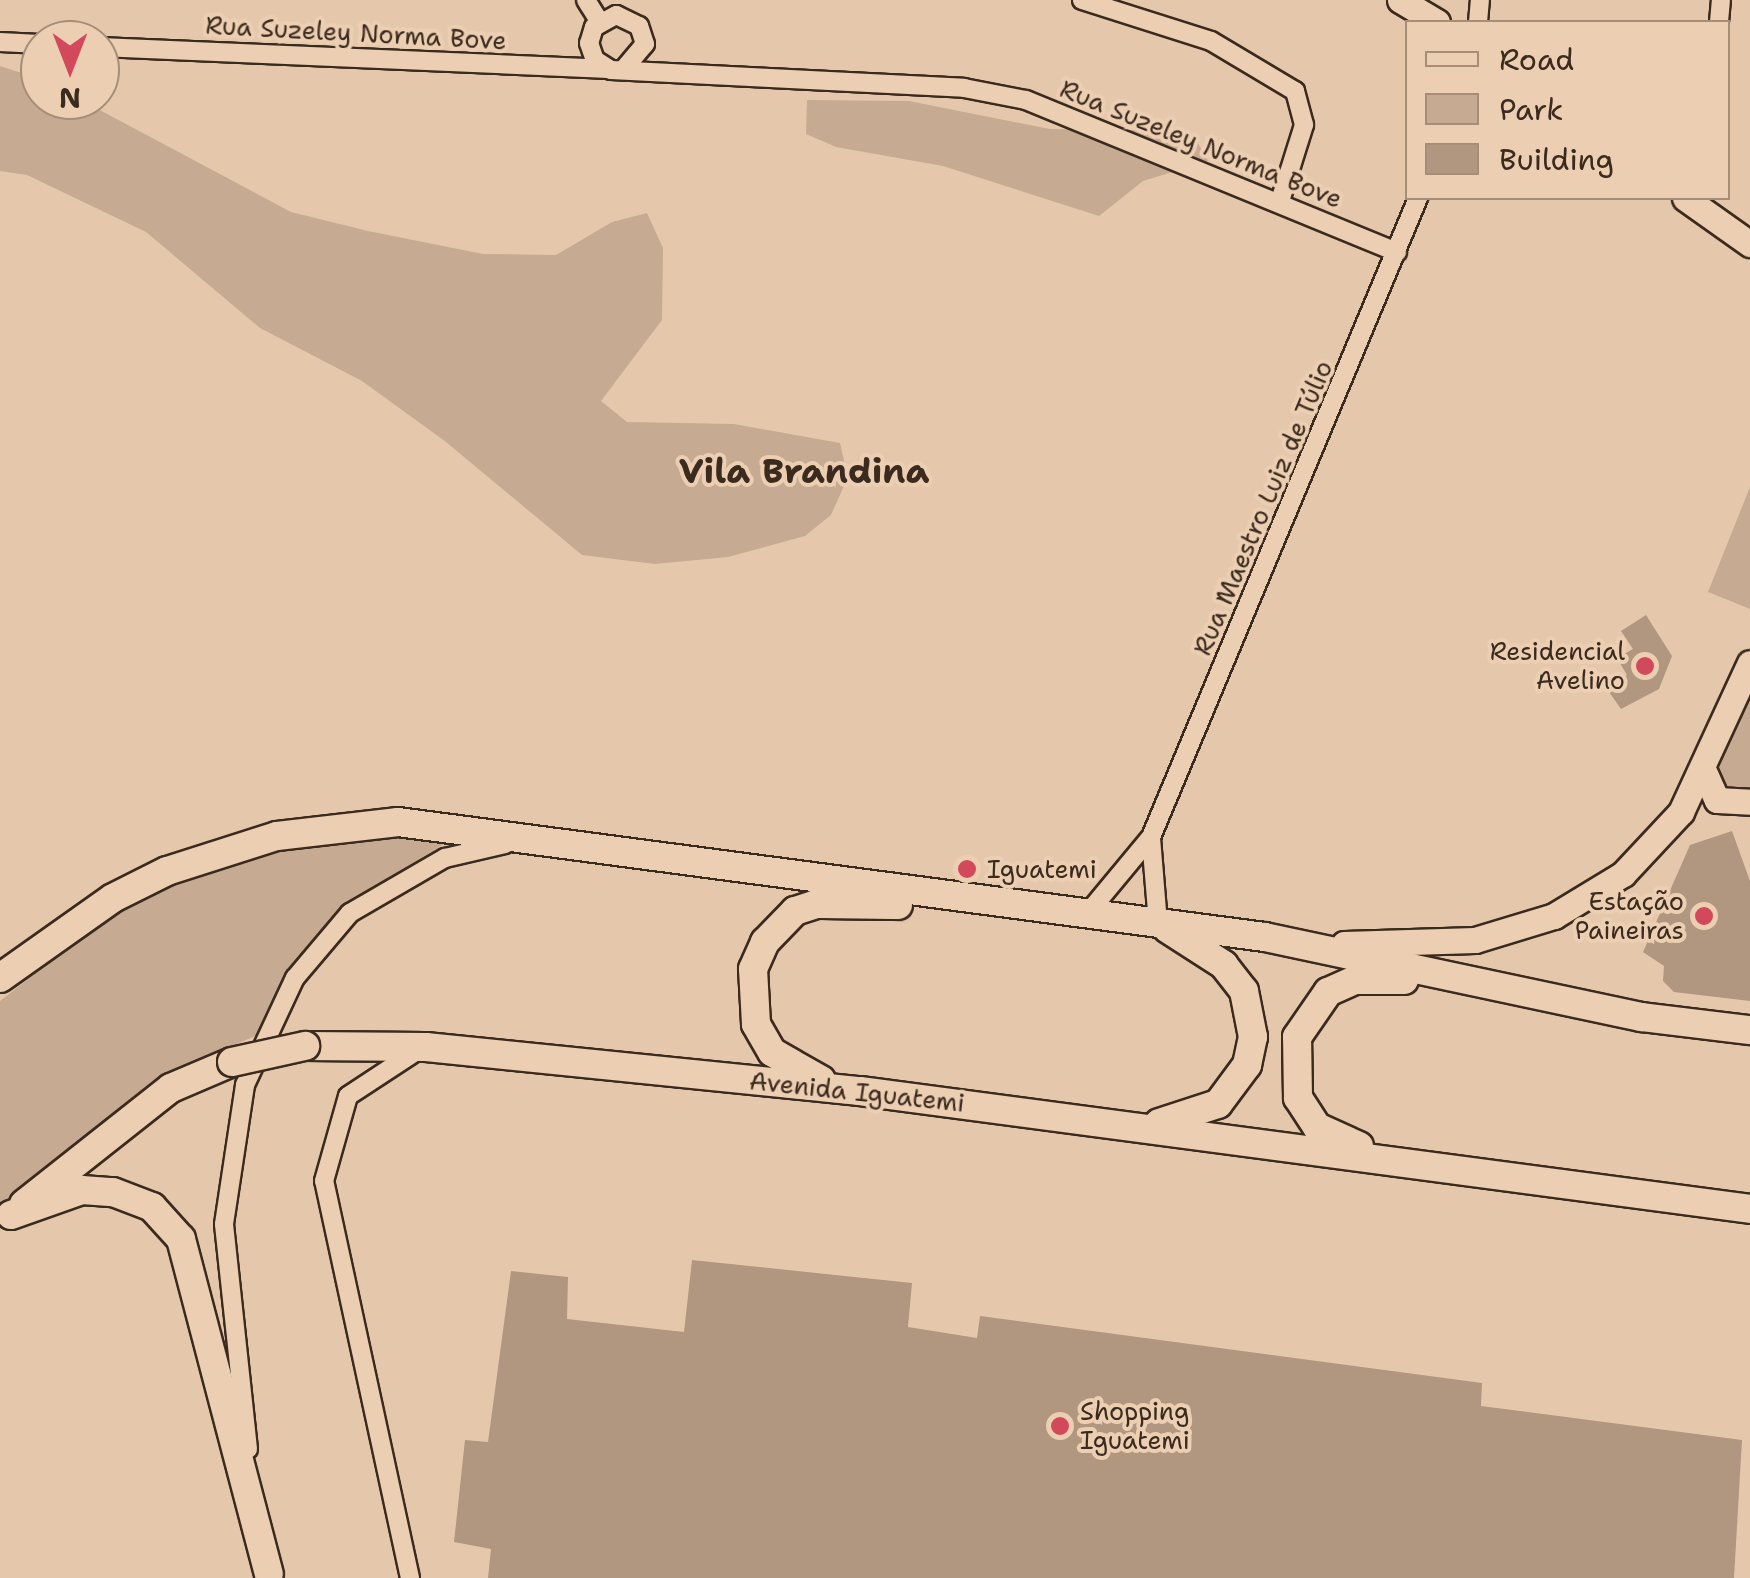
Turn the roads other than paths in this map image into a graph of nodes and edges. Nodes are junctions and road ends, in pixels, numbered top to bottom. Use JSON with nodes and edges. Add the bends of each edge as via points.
{"nodes":[{"id":1,"x":586,"y":0,"type":"edge"},
{"id":2,"x":1082,"y":0,"type":"edge"},
{"id":3,"x":1400,"y":0,"type":"edge"},
{"id":4,"x":1434,"y":20,"type":"edge"},
{"id":5,"x":600,"y":21,"type":"junction"},
{"id":6,"x":120,"y":48,"type":"edge"},
{"id":7,"x":616,"y":70,"type":"junction"},
{"id":8,"x":1417,"y":200,"type":"edge"},
{"id":9,"x":1689,"y":200,"type":"edge"},
{"id":10,"x":1280,"y":202,"type":"junction"},
{"id":11,"x":1750,"y":244,"type":"edge"},
{"id":12,"x":1397,"y":252,"type":"junction"},
{"id":13,"x":1750,"y":663,"type":"edge"},
{"id":14,"x":1702,"y":769,"type":"junction"},
{"id":15,"x":1750,"y":802,"type":"edge"},
{"id":16,"x":1151,"y":837,"type":"junction"},
{"id":17,"x":581,"y":843,"type":"junction"},
{"id":18,"x":988,"y":901,"type":"junction"},
{"id":19,"x":1087,"y":914,"type":"junction"},
{"id":20,"x":1158,"y":923,"type":"junction"},
{"id":21,"x":1265,"y":937,"type":"junction"},
{"id":22,"x":0,"y":978,"type":"edge"},
{"id":23,"x":1642,"y":1016,"type":"junction"},
{"id":24,"x":1750,"y":1030,"type":"edge"},
{"id":25,"x":426,"y":1047,"type":"junction"},
{"id":26,"x":860,"y":1091,"type":"junction"},
{"id":27,"x":1128,"y":1128,"type":"junction"},
{"id":28,"x":1406,"y":1160,"type":"junction"},
{"id":29,"x":1750,"y":1209,"type":"edge"},
{"id":30,"x":5,"y":1219,"type":"edge"},
{"id":31,"x":270,"y":1576,"type":"edge"},
{"id":32,"x":410,"y":1578,"type":"edge"}],
"edges":[{"from":1,"to":5,"type":"street"},
{"from":2,"to":10,"type":"street","via":[[1211,41],[1295,92],[1304,125]]},
{"from":3,"to":4,"type":"main road"},
{"from":5,"to":7,"type":"street","via":[[589,43]]},
{"from":5,"to":7,"type":"street","via":[[625,16],[644,34],[643,53]]},
{"from":6,"to":7,"type":"street","name":"Rua Suzeley Norma Bove"},
{"from":7,"to":10,"type":"street","name":"Rua Suzeley Norma Bove","via":[[964,88],[1076,117]]},
{"from":8,"to":12,"type":"street","name":"Rua Maestro Luiz de Túlio"},
{"from":9,"to":11,"type":"main road"},
{"from":10,"to":12,"type":"street","name":"Rua Suzeley Norma Bove"},
{"from":12,"to":16,"type":"street","name":"Rua Maestro Luiz de Túlio"},
{"from":13,"to":14,"type":"main road"},
{"from":14,"to":15,"type":"main road","via":[[1717,800]]},
{"from":14,"to":21,"type":"main road","via":[[1659,842],[1554,916],[1475,940],[1378,947]]},
{"from":16,"to":19,"type":"street"},
{"from":16,"to":20,"type":"street"},
{"from":17,"to":18,"type":"main road"},
{"from":17,"to":22,"type":"main road","via":[[398,822],[278,836],[203,858],[114,898]]},
{"from":17,"to":31,"type":"street","via":[[486,846],[446,858],[350,913],[295,978],[245,1085],[229,1150],[224,1224],[234,1360]]},
{"from":18,"to":19,"type":"main road"},
{"from":18,"to":26,"type":"main road","via":[[948,910],[816,904],[795,911],[765,942],[752,996],[756,1024],[772,1052],[800,1074]]},
{"from":19,"to":20,"type":"main road"},
{"from":20,"to":21,"type":"main road"},
{"from":20,"to":27,"type":"main road","via":[[1224,964],[1244,992],[1251,1051],[1235,1086],[1204,1113]]},
{"from":21,"to":23,"type":"main road"},
{"from":23,"to":24,"type":"main road"},
{"from":23,"to":28,"type":"main road","via":[[1395,979],[1355,980],[1328,992],[1296,1037],[1298,1098],[1336,1138]]},
{"from":25,"to":26,"type":"main road","name":"Avenida Iguatemi"},
{"from":25,"to":30,"type":"main road","name":"Avenida Iguatemi","bridge":true,"via":[[305,1046],[232,1062],[170,1088]]},
{"from":25,"to":32,"type":"street","via":[[348,1096],[324,1182]]},
{"from":26,"to":27,"type":"main road","name":"Avenida Iguatemi"},
{"from":27,"to":28,"type":"main road","name":"Avenida Iguatemi"},
{"from":28,"to":29,"type":"main road","name":"Avenida Iguatemi"},
{"from":30,"to":31,"type":"main road","via":[[82,1190],[114,1192],[152,1207],[180,1239]]}]}
